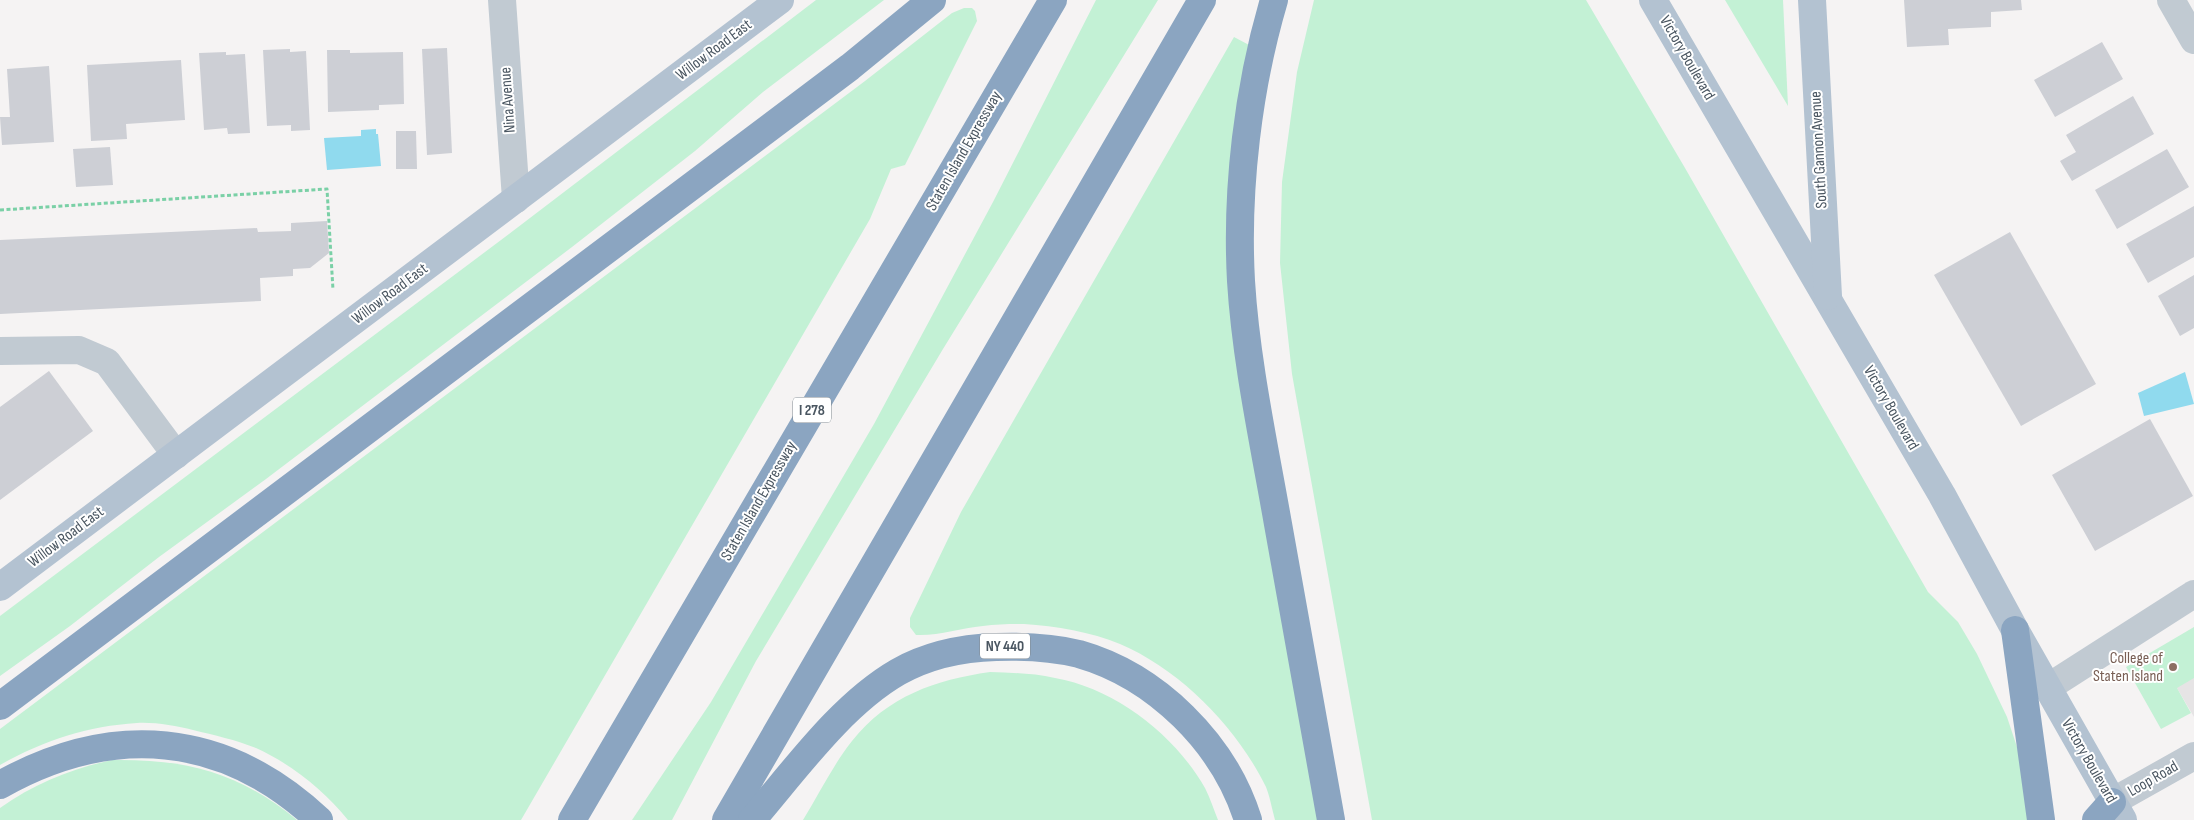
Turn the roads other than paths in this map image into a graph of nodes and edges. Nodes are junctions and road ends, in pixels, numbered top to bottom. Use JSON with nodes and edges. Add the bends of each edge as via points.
{"nodes":[{"id":1,"x":502,"y":0,"type":"edge"},
{"id":2,"x":780,"y":0,"type":"edge"},
{"id":3,"x":932,"y":0,"type":"edge"},
{"id":4,"x":1053,"y":0,"type":"edge"},
{"id":5,"x":1202,"y":0,"type":"edge"},
{"id":6,"x":1274,"y":0,"type":"edge"},
{"id":7,"x":1653,"y":0,"type":"edge"},
{"id":8,"x":1812,"y":0,"type":"edge"},
{"id":9,"x":2171,"y":0,"type":"edge"},
{"id":10,"x":2194,"y":40,"type":"edge"},
{"id":11,"x":516,"y":199,"type":"junction"},
{"id":12,"x":1828,"y":300,"type":"junction"},
{"id":13,"x":0,"y":351,"type":"edge"},
{"id":14,"x":176,"y":455,"type":"junction"},
{"id":15,"x":0,"y":587,"type":"edge"},
{"id":16,"x":2194,"y":594,"type":"edge"},
{"id":17,"x":2014,"y":630,"type":"junction"},
{"id":18,"x":2047,"y":688,"type":"junction"},
{"id":19,"x":0,"y":706,"type":"edge"},
{"id":20,"x":2194,"y":756,"type":"edge"},
{"id":21,"x":0,"y":785,"type":"edge"},
{"id":22,"x":2110,"y":814,"type":"edge"},
{"id":23,"x":319,"y":820,"type":"edge"},
{"id":24,"x":572,"y":820,"type":"edge"},
{"id":25,"x":726,"y":820,"type":"edge"},
{"id":26,"x":752,"y":820,"type":"edge"},
{"id":27,"x":1248,"y":820,"type":"edge"},
{"id":28,"x":1331,"y":820,"type":"edge"},
{"id":29,"x":2041,"y":820,"type":"edge"}],
"edges":[{"from":1,"to":11,"type":"street","name":"Nina Avenue"},
{"from":2,"to":11,"type":"main road","name":"Willow Road East"},
{"from":3,"to":19,"type":"highway","via":[[842,73]]},
{"from":4,"to":24,"type":"highway","name":"Staten Island Expressway","number":"I 278"},
{"from":5,"to":25,"type":"highway"},
{"from":6,"to":28,"type":"highway","via":[[1255,75],[1247,124],[1241,280],[1253,375]]},
{"from":7,"to":12,"type":"main road","name":"Victory Boulevard"},
{"from":8,"to":12,"type":"main road","name":"South Gannon Avenue"},
{"from":9,"to":10,"type":"street"},
{"from":11,"to":14,"type":"main road","name":"Willow Road East"},
{"from":12,"to":17,"type":"main road","name":"Victory Boulevard","via":[[1942,495]]},
{"from":13,"to":14,"type":"street","via":[[78,350],[107,362]]},
{"from":14,"to":15,"type":"main road","name":"Willow Road East"},
{"from":16,"to":18,"type":"street"},
{"from":17,"to":18,"type":"main road","name":"Victory Boulevard"},
{"from":17,"to":29,"type":"highway"},
{"from":18,"to":22,"type":"main road","name":"Victory Boulevard"},
{"from":20,"to":22,"type":"street","name":"Loop Road"},
{"from":21,"to":23,"type":"highway","via":[[30,769],[86,750],[143,743],[171,746],[196,751],[248,770],[273,783]]},
{"from":26,"to":27,"type":"highway","number":"NY 440","via":[[829,731],[872,690],[897,673],[917,662],[964,649],[1021,646],[1079,655],[1128,674],[1152,690],[1195,727],[1231,777]]}]}
